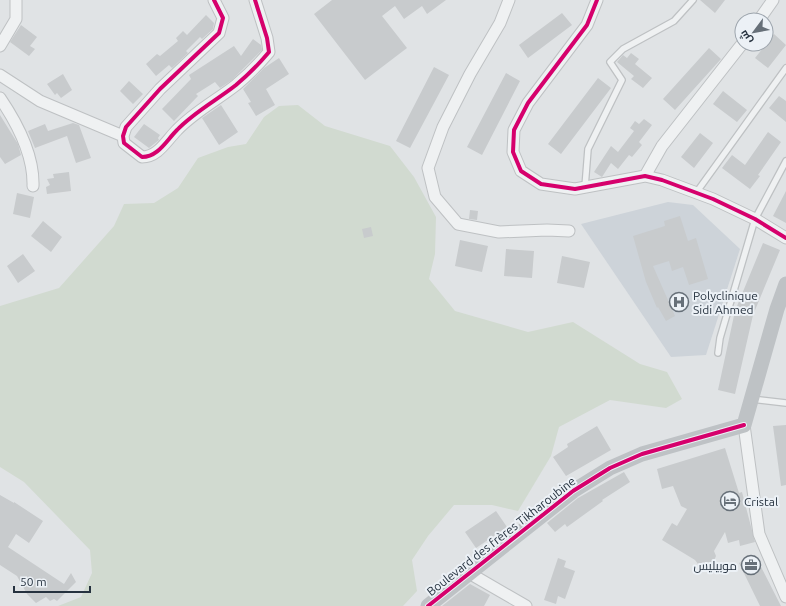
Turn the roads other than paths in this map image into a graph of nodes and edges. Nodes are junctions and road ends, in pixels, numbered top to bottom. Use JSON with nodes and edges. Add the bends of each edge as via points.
{"nodes":[{"id":1,"x":16,"y":0,"type":"edge"},
{"id":2,"x":214,"y":0,"type":"edge"},
{"id":3,"x":255,"y":0,"type":"edge"},
{"id":4,"x":509,"y":0,"type":"edge"},
{"id":5,"x":597,"y":0,"type":"edge"},
{"id":6,"x":693,"y":0,"type":"edge"},
{"id":7,"x":773,"y":0,"type":"edge"},
{"id":8,"x":765,"y":12,"type":"edge"},
{"id":9,"x":0,"y":46,"type":"edge"},
{"id":10,"x":736,"y":52,"type":"edge"},
{"id":11,"x":786,"y":68,"type":"edge"},
{"id":12,"x":0,"y":75,"type":"edge"},
{"id":13,"x":0,"y":98,"type":"edge"},
{"id":14,"x":123,"y":136,"type":"junction"},
{"id":15,"x":786,"y":161,"type":"edge"},
{"id":16,"x":645,"y":176,"type":"junction"},
{"id":17,"x":33,"y":186,"type":"dead end"},
{"id":18,"x":585,"y":187,"type":"junction"},
{"id":19,"x":696,"y":193,"type":"junction"},
{"id":20,"x":755,"y":219,"type":"junction"},
{"id":21,"x":569,"y":232,"type":"dead end"},
{"id":22,"x":786,"y":238,"type":"edge"},
{"id":23,"x":786,"y":284,"type":"edge"},
{"id":24,"x":718,"y":353,"type":"dead end"},
{"id":25,"x":752,"y":399,"type":"junction"},
{"id":26,"x":786,"y":403,"type":"edge"},
{"id":27,"x":744,"y":425,"type":"junction"},
{"id":28,"x":469,"y":572,"type":"junction"},
{"id":29,"x":786,"y":597,"type":"edge"},
{"id":30,"x":428,"y":606,"type":"edge"},
{"id":31,"x":526,"y":606,"type":"edge"}],
"edges":[{"from":1,"to":9,"type":"street","via":[[16,19]]},
{"from":2,"to":14,"type":"street","via":[[223,18],[219,33],[160,88],[126,127]]},
{"from":3,"to":14,"type":"street","via":[[269,52],[254,70],[195,114],[155,154],[142,158],[124,143]]},
{"from":4,"to":21,"type":"street","via":[[500,23],[443,127],[430,161],[428,168],[434,197],[458,224],[499,232]]},
{"from":5,"to":18,"type":"street","via":[[588,25],[528,103],[514,130],[513,152],[521,171],[541,184],[575,189]]},
{"from":6,"to":18,"type":"lane","via":[[674,21],[623,49],[610,62],[622,80],[588,149]]},
{"from":7,"to":8,"type":"street"},
{"from":10,"to":16,"type":"street","via":[[662,146]]},
{"from":11,"to":19,"type":"lane"},
{"from":12,"to":14,"type":"street","via":[[40,101]]},
{"from":13,"to":17,"type":"street","via":[[15,122],[34,170]]},
{"from":15,"to":20,"type":"lane"},
{"from":16,"to":18,"type":"street"},
{"from":16,"to":19,"type":"street"},
{"from":19,"to":20,"type":"street"},
{"from":20,"to":22,"type":"street"},
{"from":20,"to":24,"type":"lane","via":[[720,338]]},
{"from":23,"to":25,"type":"street"},
{"from":25,"to":26,"type":"lane"},
{"from":25,"to":27,"type":"street"},
{"from":27,"to":28,"type":"street","name":"Boulevard des frères Tikharoubine","via":[[642,454],[610,468],[573,491]]},
{"from":27,"to":29,"type":"street","via":[[759,534]]},
{"from":28,"to":30,"type":"street","name":"Boulevard des frères Tikharoubine"},
{"from":28,"to":31,"type":"street"}]}
